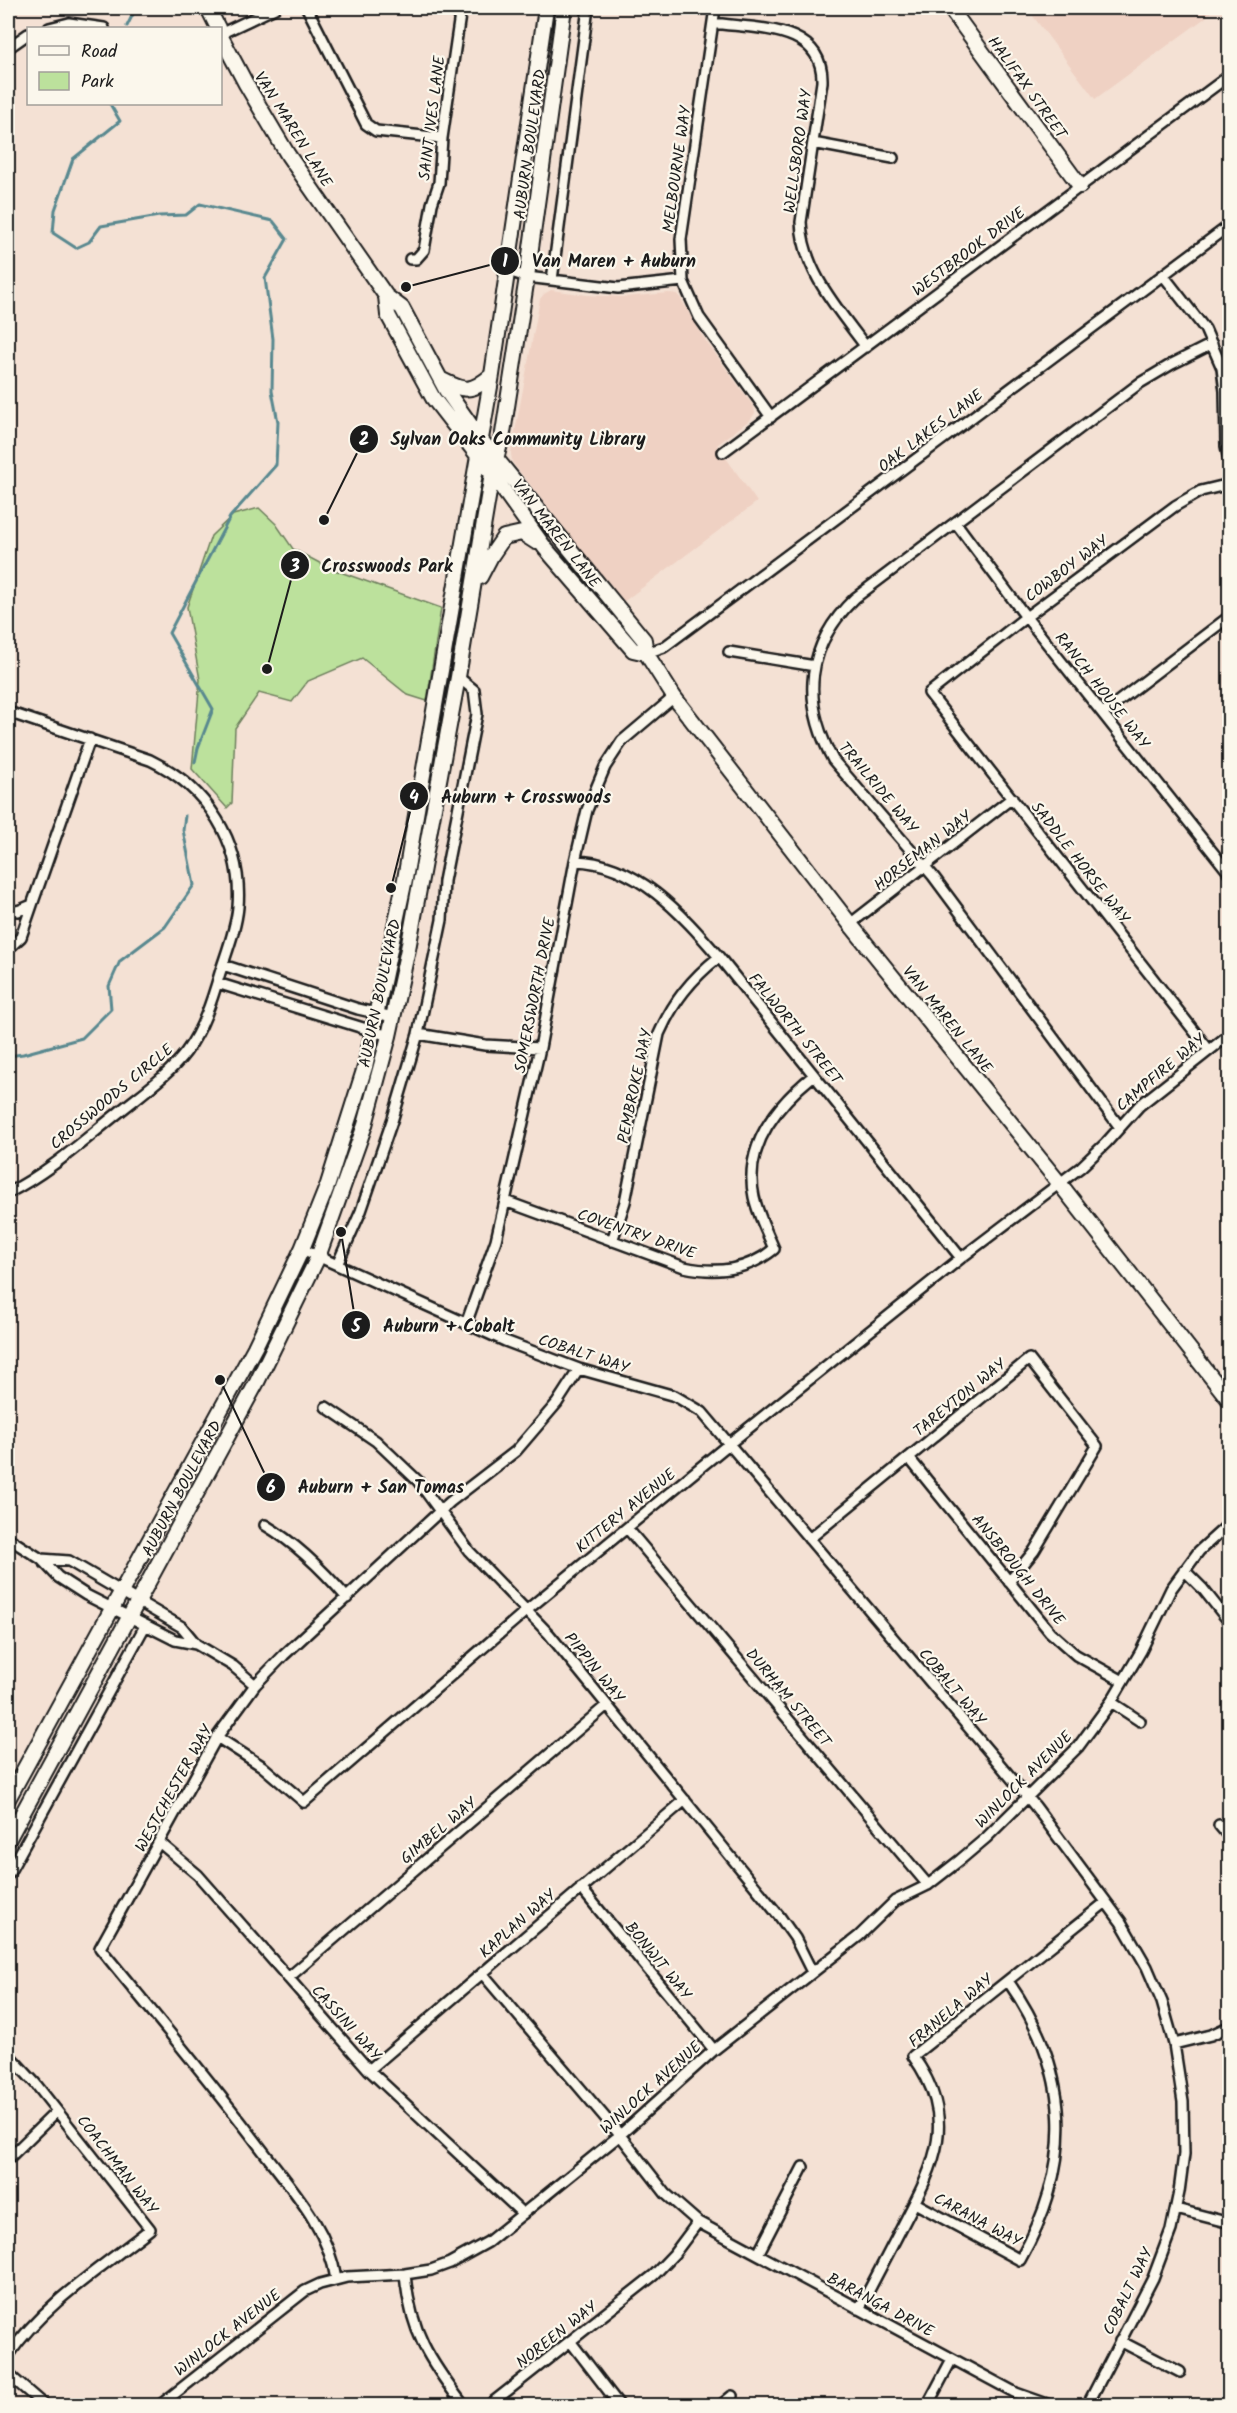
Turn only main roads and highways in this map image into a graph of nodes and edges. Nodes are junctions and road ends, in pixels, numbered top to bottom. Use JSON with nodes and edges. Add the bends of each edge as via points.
{"nodes":[{"id":1,"x":208,"y":8,"type":"edge"},
{"id":2,"x":546,"y":8,"type":"edge"},
{"id":3,"x":564,"y":8,"type":"edge"},
{"id":4,"x":950,"y":8,"type":"edge"},
{"id":5,"x":218,"y":27,"type":"edge"},
{"id":6,"x":222,"y":38,"type":"edge"},
{"id":7,"x":1080,"y":186,"type":"road end"},
{"id":8,"x":386,"y":296,"type":"junction"},
{"id":9,"x":492,"y":375,"type":"junction"},
{"id":10,"x":440,"y":379,"type":"junction"},
{"id":11,"x":480,"y":440,"type":"junction"},
{"id":12,"x":476,"y":455,"type":"junction"},
{"id":13,"x":496,"y":457,"type":"junction"},
{"id":14,"x":492,"y":474,"type":"junction"},
{"id":15,"x":544,"y":548,"type":"junction"},
{"id":16,"x":563,"y":571,"type":"junction"},
{"id":17,"x":473,"y":590,"type":"junction"},
{"id":18,"x":608,"y":597,"type":"junction"},
{"id":19,"x":646,"y":653,"type":"junction"},
{"id":20,"x":1230,"y":1401,"type":"edge"},
{"id":21,"x":8,"y":1799,"type":"edge"},
{"id":22,"x":8,"y":1840,"type":"edge"}],
"edges":[{"from":1,"to":5,"type":"main road"},
{"from":2,"to":9,"type":"main road","name":"AUBURN BOULEVARD"},
{"from":3,"to":13,"type":"main road","name":"AUBURN BOULEVARD","via":[[527,277]]},
{"from":4,"to":7,"type":"main road","name":"HALIFAX STREET"},
{"from":6,"to":8,"type":"main road","name":"VAN MAREN LANE","via":[[288,155]]},
{"from":8,"to":10,"type":"main road","name":"VAN MAREN LANE","via":[[402,308]]},
{"from":8,"to":12,"type":"main road","name":"VAN MAREN LANE","via":[[388,315],[433,398]]},
{"from":9,"to":10,"type":"main road","via":[[478,387],[463,390]]},
{"from":9,"to":11,"type":"main road","name":"AUBURN BOULEVARD"},
{"from":10,"to":11,"type":"main road","name":"VAN MAREN LANE"},
{"from":11,"to":12,"type":"main road","name":"AUBURN BOULEVARD"},
{"from":11,"to":13,"type":"main road","name":"VAN MAREN LANE"},
{"from":12,"to":14,"type":"main road","name":"VAN MAREN LANE"},
{"from":12,"to":21,"type":"main road","name":"AUBURN BOULEVARD","via":[[405,879],[365,1067],[328,1184],[255,1347]]},
{"from":13,"to":14,"type":"main road","name":"AUBURN BOULEVARD"},
{"from":13,"to":18,"type":"main road","name":"VAN MAREN LANE"},
{"from":14,"to":15,"type":"main road","name":"VAN MAREN LANE"},
{"from":14,"to":17,"type":"main road","name":"AUBURN BOULEVARD"},
{"from":15,"to":16,"type":"main road","name":"VAN MAREN LANE"},
{"from":15,"to":17,"type":"main road","via":[[522,533],[504,537]]},
{"from":16,"to":18,"type":"main road","via":[[572,571],[597,597]]},
{"from":16,"to":19,"type":"main road","name":"VAN MAREN LANE","via":[[633,650]]},
{"from":17,"to":22,"type":"main road","name":"AUBURN BOULEVARD","via":[[389,1036],[365,1125],[318,1257],[257,1382]]},
{"from":18,"to":19,"type":"main road","name":"VAN MAREN LANE","via":[[644,640]]},
{"from":19,"to":20,"type":"main road","name":"VAN MAREN LANE","via":[[674,696],[850,924]]}]}
